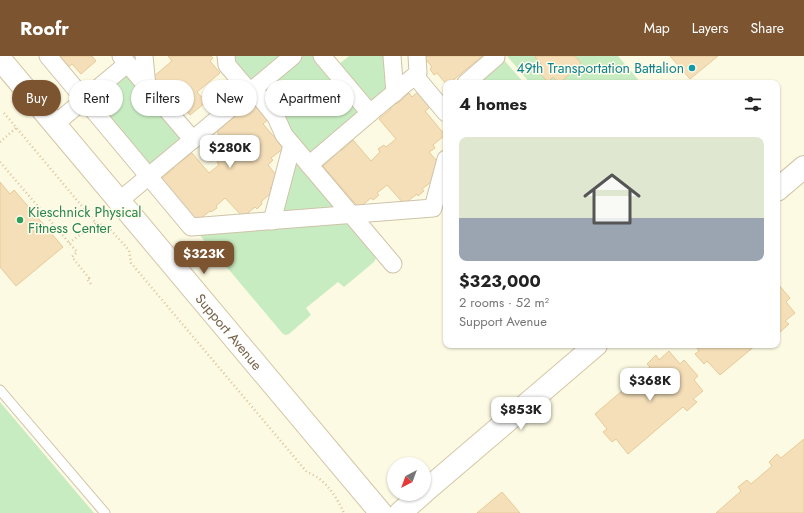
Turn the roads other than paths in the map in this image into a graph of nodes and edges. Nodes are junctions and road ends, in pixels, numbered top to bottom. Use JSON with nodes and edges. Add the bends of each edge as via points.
{"nodes":[{"id":1,"x":48,"y":56,"type":"edge"},
{"id":2,"x":144,"y":56,"type":"edge"},
{"id":3,"x":226,"y":56,"type":"edge"},
{"id":4,"x":293,"y":56,"type":"edge"},
{"id":5,"x":322,"y":56,"type":"edge"},
{"id":6,"x":392,"y":56,"type":"edge"},
{"id":7,"x":417,"y":56,"type":"edge"},
{"id":8,"x":497,"y":56,"type":"edge"},
{"id":9,"x":0,"y":58,"type":"edge"},
{"id":10,"x":124,"y":60,"type":"edge"},
{"id":11,"x":415,"y":76,"type":"junction"},
{"id":12,"x":104,"y":80,"type":"edge"},
{"id":13,"x":142,"y":80,"type":"edge"},
{"id":14,"x":146,"y":80,"type":"edge"},
{"id":15,"x":241,"y":80,"type":"edge"},
{"id":16,"x":469,"y":80,"type":"edge"},
{"id":17,"x":69,"y":81,"type":"edge"},
{"id":18,"x":257,"y":87,"type":"edge"},
{"id":19,"x":395,"y":93,"type":"junction"},
{"id":20,"x":257,"y":96,"type":"edge"},
{"id":21,"x":443,"y":105,"type":"edge"},
{"id":22,"x":69,"y":113,"type":"edge"},
{"id":23,"x":370,"y":113,"type":"junction"},
{"id":24,"x":98,"y":116,"type":"edge"},
{"id":25,"x":173,"y":116,"type":"edge"},
{"id":26,"x":222,"y":116,"type":"edge"},
{"id":27,"x":55,"y":124,"type":"junction"},
{"id":28,"x":193,"y":140,"type":"junction"},
{"id":29,"x":292,"y":145,"type":"junction"},
{"id":30,"x":309,"y":165,"type":"junction"},
{"id":31,"x":804,"y":167,"type":"edge"},
{"id":32,"x":443,"y":170,"type":"edge"},
{"id":33,"x":149,"y":176,"type":"junction"},
{"id":34,"x":780,"y":187,"type":"edge"},
{"id":35,"x":119,"y":201,"type":"junction"},
{"id":36,"x":351,"y":214,"type":"junction"},
{"id":37,"x":272,"y":221,"type":"junction"},
{"id":38,"x":393,"y":264,"type":"dead end"},
{"id":39,"x":592,"y":348,"type":"edge"},
{"id":40,"x":0,"y":390,"type":"edge"},
{"id":41,"x":431,"y":486,"type":"edge"},
{"id":42,"x":414,"y":501,"type":"edge"},
{"id":43,"x":105,"y":513,"type":"edge"},
{"id":44,"x":381,"y":513,"type":"edge"},
{"id":45,"x":400,"y":513,"type":"edge"}],
"edges":[{"from":1,"to":17,"type":"street"},
{"from":2,"to":14,"type":"street"},
{"from":3,"to":15,"type":"street","via":[[227,65]]},
{"from":4,"to":18,"type":"street"},
{"from":5,"to":23,"type":"street"},
{"from":6,"to":19,"type":"street"},
{"from":7,"to":11,"type":"street","via":[[418,73]]},
{"from":8,"to":16,"type":"street"},
{"from":9,"to":27,"type":"street","name":"Support Avenue"},
{"from":10,"to":12,"type":"street"},
{"from":10,"to":13,"type":"street"},
{"from":11,"to":19,"type":"street"},
{"from":11,"to":21,"type":"street"},
{"from":19,"to":23,"type":"street"},
{"from":20,"to":29,"type":"street","via":[[276,117]]},
{"from":22,"to":27,"type":"street"},
{"from":23,"to":30,"type":"street"},
{"from":24,"to":33,"type":"street"},
{"from":25,"to":28,"type":"street"},
{"from":26,"to":28,"type":"street"},
{"from":27,"to":35,"type":"street","name":"Support Avenue"},
{"from":28,"to":33,"type":"street"},
{"from":29,"to":30,"type":"street"},
{"from":29,"to":37,"type":"street"},
{"from":30,"to":36,"type":"street"},
{"from":31,"to":34,"type":"street"},
{"from":32,"to":36,"type":"street","via":[[433,208]]},
{"from":33,"to":35,"type":"street"},
{"from":33,"to":37,"type":"street","via":[[191,227]]},
{"from":35,"to":44,"type":"street","name":"Support Avenue"},
{"from":36,"to":37,"type":"street"},
{"from":36,"to":38,"type":"street"},
{"from":39,"to":41,"type":"street"},
{"from":40,"to":43,"type":"lane"},
{"from":42,"to":45,"type":"street"}]}
